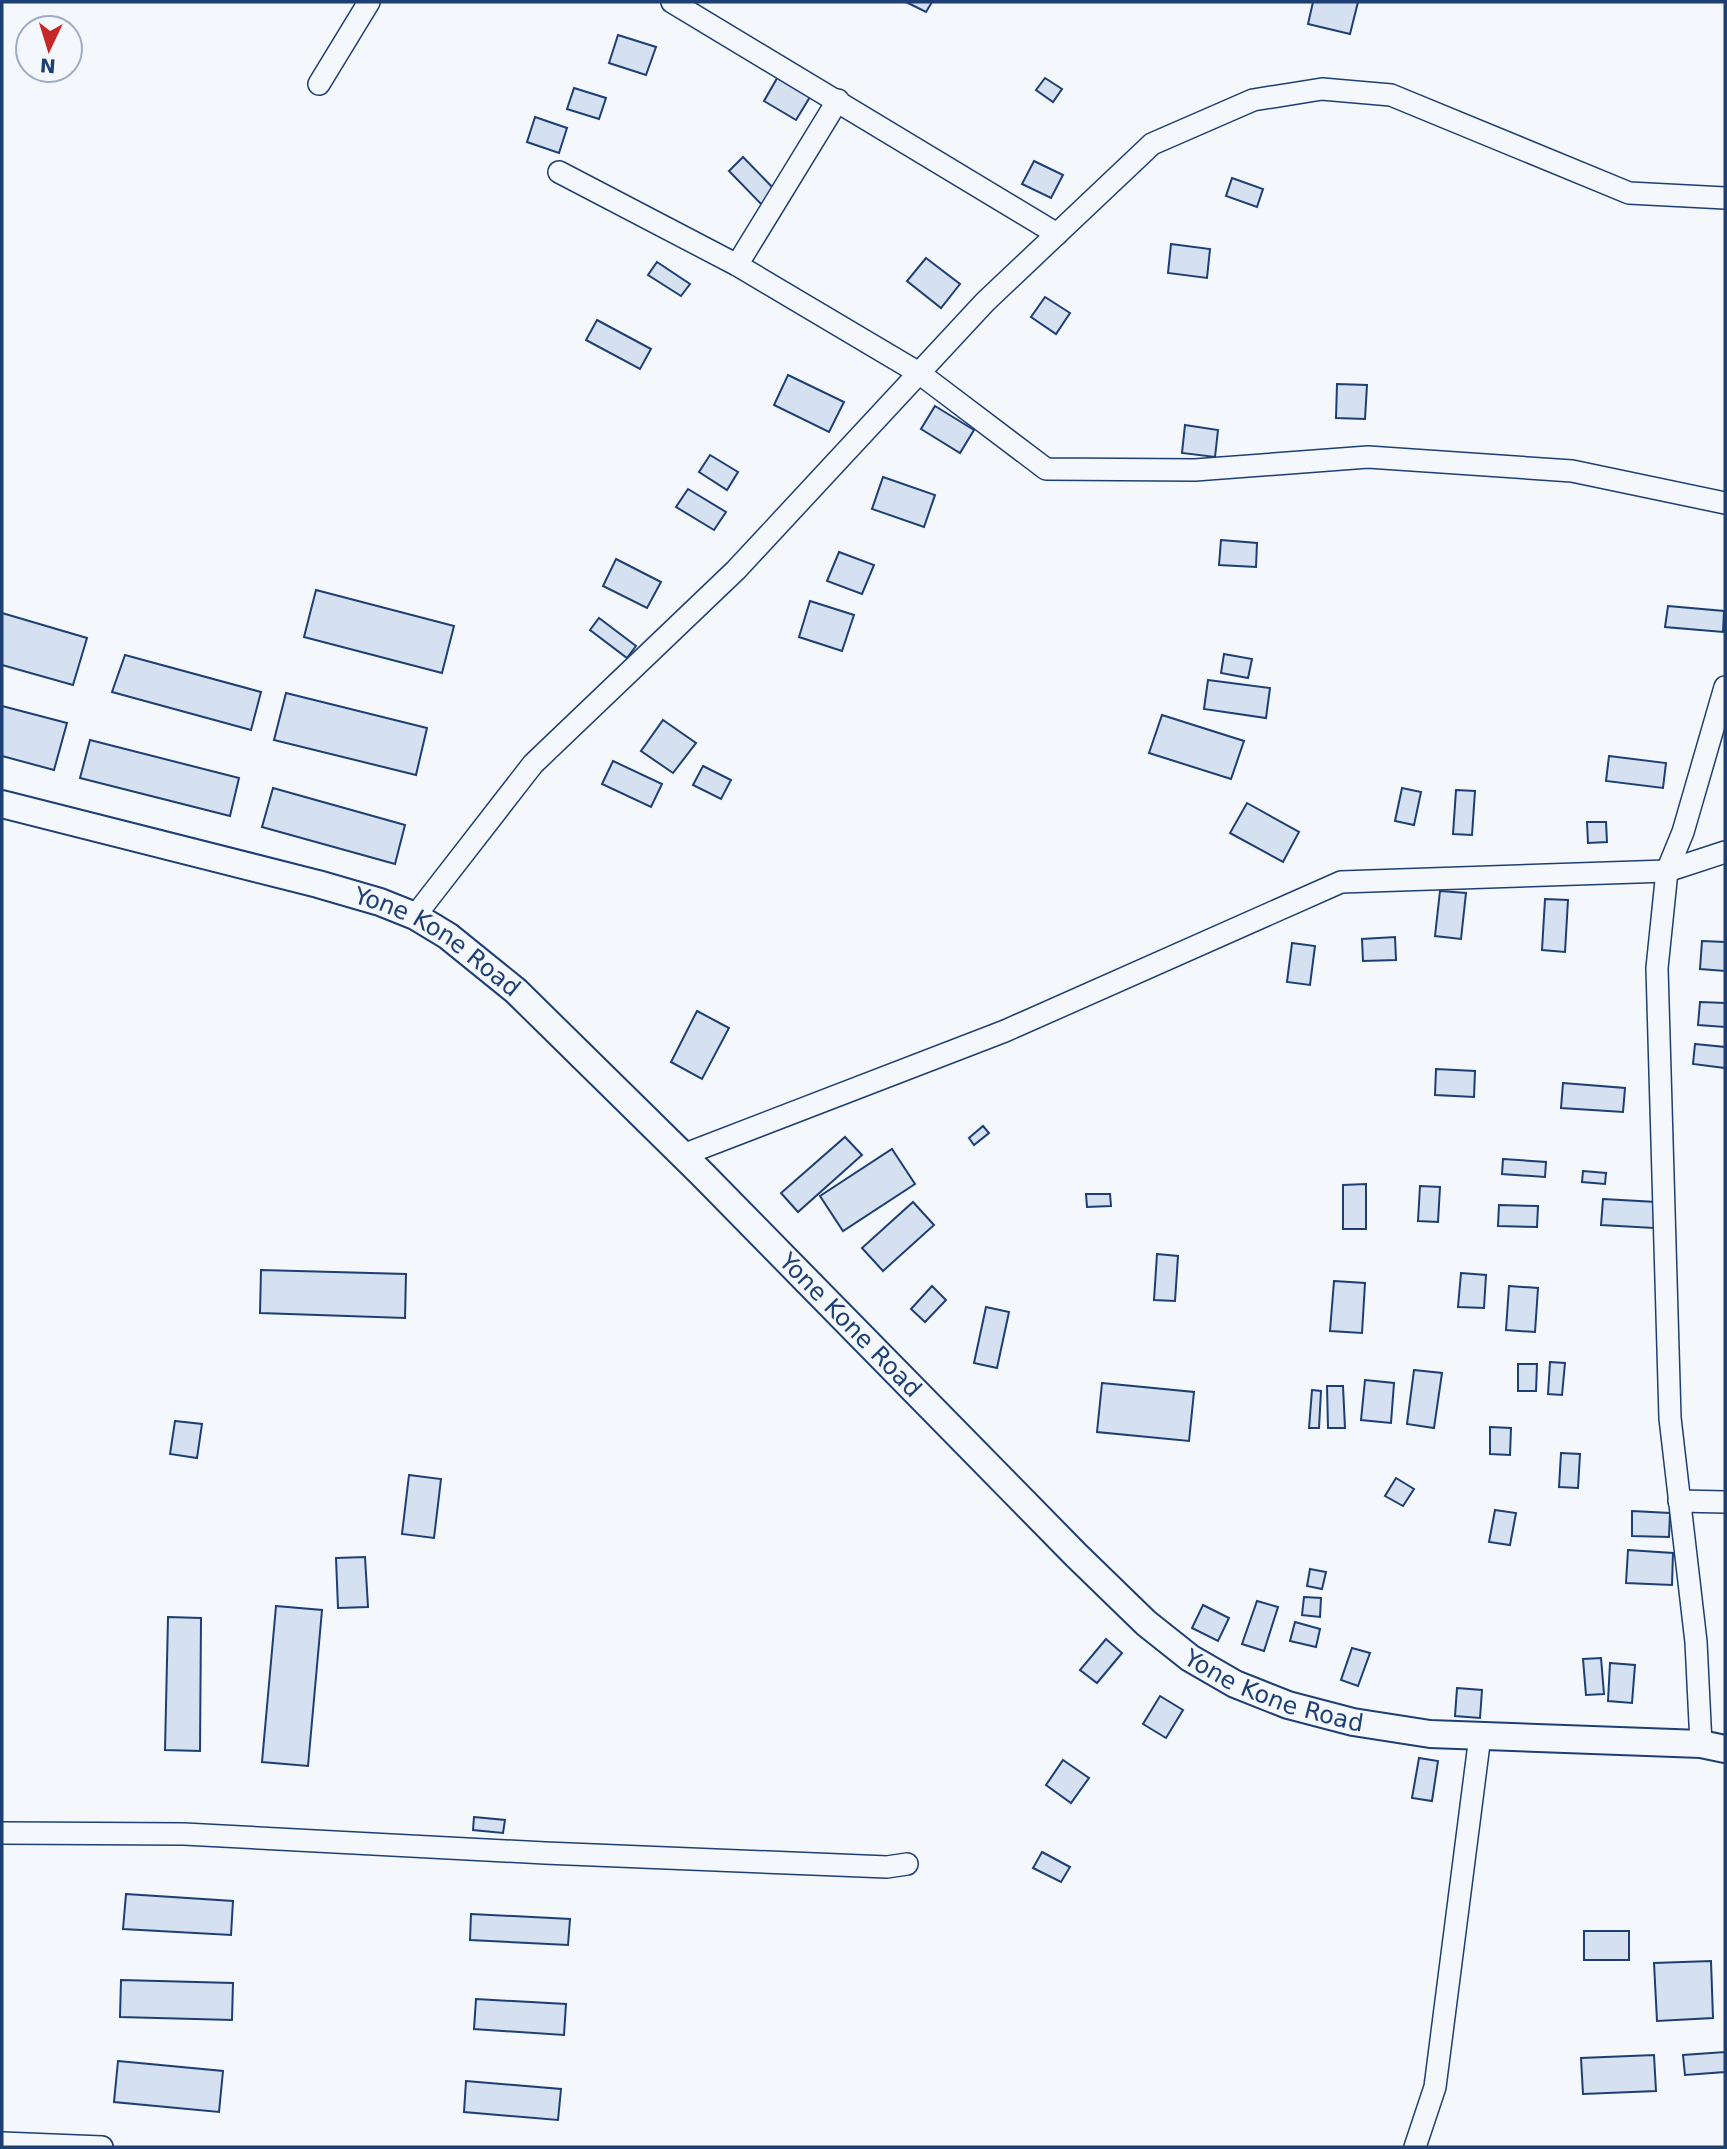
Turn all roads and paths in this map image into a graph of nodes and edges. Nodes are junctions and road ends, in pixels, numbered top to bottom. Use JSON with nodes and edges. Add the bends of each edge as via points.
{"nodes":[{"id":1,"x":369,"y":2,"type":"edge"},
{"id":2,"x":672,"y":2,"type":"edge"},
{"id":3,"x":319,"y":84,"type":"dead end"},
{"id":4,"x":838,"y":100,"type":"junction"},
{"id":5,"x":559,"y":172,"type":"dead end"},
{"id":6,"x":1725,"y":198,"type":"edge"},
{"id":7,"x":1057,"y":234,"type":"junction"},
{"id":8,"x":737,"y":265,"type":"junction"},
{"id":9,"x":919,"y":373,"type":"junction"},
{"id":10,"x":1725,"y":503,"type":"edge"},
{"id":11,"x":1725,"y":687,"type":"edge"},
{"id":12,"x":2,"y":804,"type":"edge"},
{"id":13,"x":1725,"y":852,"type":"edge"},
{"id":14,"x":1667,"y":871,"type":"junction"},
{"id":15,"x":415,"y":916,"type":"junction"},
{"id":16,"x":683,"y":1155,"type":"junction"},
{"id":17,"x":1679,"y":1501,"type":"junction"},
{"id":18,"x":1725,"y":1502,"type":"edge"},
{"id":19,"x":1480,"y":1736,"type":"junction"},
{"id":20,"x":1713,"y":1746,"type":"edge"},
{"id":21,"x":2,"y":1833,"type":"edge"},
{"id":22,"x":907,"y":1864,"type":"dead end"},
{"id":23,"x":2,"y":2143,"type":"edge"},
{"id":24,"x":102,"y":2147,"type":"edge"},
{"id":25,"x":1415,"y":2147,"type":"edge"}],
"edges":[{"from":1,"to":3,"type":"street"},
{"from":2,"to":4,"type":"street"},
{"from":4,"to":7,"type":"street"},
{"from":4,"to":8,"type":"street"},
{"from":5,"to":8,"type":"street"},
{"from":6,"to":7,"type":"street","via":[[1629,193],[1391,95],[1322,89],[1252,100],[1152,144]]},
{"from":7,"to":9,"type":"street"},
{"from":8,"to":9,"type":"street"},
{"from":9,"to":10,"type":"street","via":[[1046,469],[1195,470],[1368,457],[1572,471]]},
{"from":9,"to":15,"type":"street","via":[[736,570],[533,764]]},
{"from":11,"to":14,"type":"street","via":[[1683,832]]},
{"from":12,"to":15,"type":"street","name":"Yone Kone Road","via":[[318,884]]},
{"from":13,"to":14,"type":"street"},
{"from":14,"to":16,"type":"street","via":[[1341,882],[1005,1031]]},
{"from":14,"to":17,"type":"street","via":[[1657,968],[1670,1419]]},
{"from":15,"to":16,"type":"street","name":"Yone Kone Road","via":[[516,991]]},
{"from":16,"to":19,"type":"street","name":"Yone Kone Road","via":[[1076,1555],[1146,1623],[1190,1658],[1235,1684],[1353,1723]]},
{"from":17,"to":18,"type":"street"},
{"from":17,"to":20,"type":"street"},
{"from":19,"to":20,"type":"street","name":"Yone Kone Road"},
{"from":19,"to":25,"type":"street","via":[[1435,2087]]},
{"from":21,"to":22,"type":"street","via":[[184,1834],[586,1855],[887,1867]]},
{"from":23,"to":24,"type":"street"}]}
